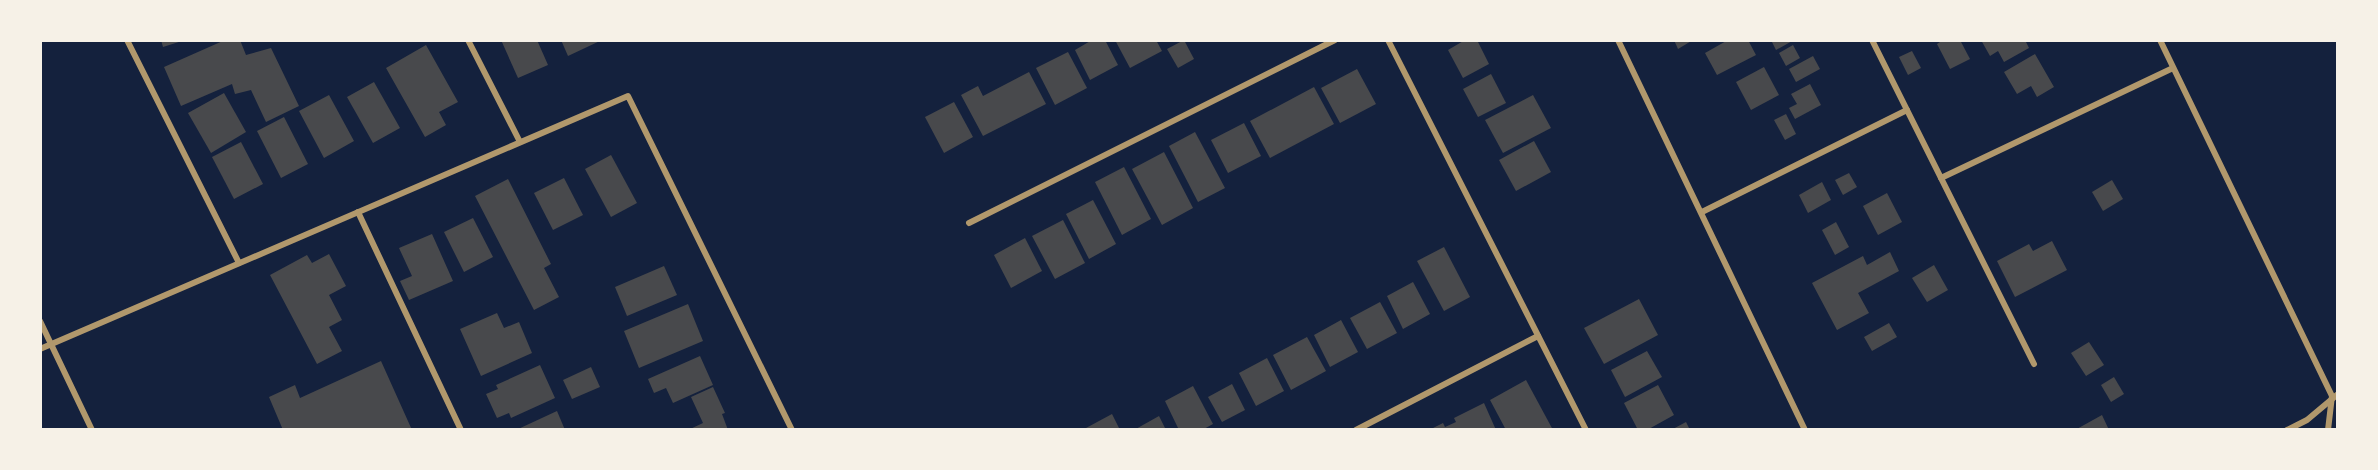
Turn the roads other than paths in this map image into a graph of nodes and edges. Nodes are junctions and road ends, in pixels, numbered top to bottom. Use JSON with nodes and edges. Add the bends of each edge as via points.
{"nodes":[{"id":1,"x":127,"y":40,"type":"edge"},
{"id":2,"x":468,"y":40,"type":"edge"},
{"id":3,"x":1335,"y":40,"type":"edge"},
{"id":4,"x":1388,"y":40,"type":"edge"},
{"id":5,"x":1618,"y":40,"type":"edge"},
{"id":6,"x":1872,"y":40,"type":"edge"},
{"id":7,"x":2160,"y":40,"type":"edge"},
{"id":8,"x":2173,"y":68,"type":"junction"},
{"id":9,"x":1907,"y":111,"type":"junction"},
{"id":10,"x":520,"y":142,"type":"junction"},
{"id":11,"x":1941,"y":178,"type":"junction"},
{"id":12,"x":358,"y":212,"type":"junction"},
{"id":13,"x":1702,"y":212,"type":"junction"},
{"id":14,"x":969,"y":223,"type":"dead end"},
{"id":15,"x":239,"y":263,"type":"junction"},
{"id":16,"x":40,"y":321,"type":"edge"},
{"id":17,"x":1538,"y":336,"type":"junction"},
{"id":18,"x":51,"y":344,"type":"junction"},
{"id":19,"x":40,"y":348,"type":"edge"},
{"id":20,"x":2034,"y":364,"type":"dead end"},
{"id":21,"x":2335,"y":395,"type":"edge"},
{"id":22,"x":92,"y":429,"type":"edge"},
{"id":23,"x":461,"y":429,"type":"edge"},
{"id":24,"x":792,"y":429,"type":"edge"},
{"id":25,"x":1356,"y":429,"type":"edge"},
{"id":26,"x":1586,"y":429,"type":"edge"},
{"id":27,"x":1805,"y":429,"type":"edge"},
{"id":28,"x":2287,"y":429,"type":"edge"},
{"id":29,"x":2328,"y":429,"type":"edge"}],
"edges":[{"from":1,"to":15,"type":"street"},
{"from":2,"to":10,"type":"street"},
{"from":3,"to":14,"type":"street"},
{"from":4,"to":17,"type":"street"},
{"from":5,"to":13,"type":"street"},
{"from":6,"to":9,"type":"street"},
{"from":7,"to":8,"type":"street"},
{"from":8,"to":11,"type":"street"},
{"from":8,"to":21,"type":"street"},
{"from":9,"to":11,"type":"street"},
{"from":9,"to":13,"type":"street"},
{"from":10,"to":12,"type":"street"},
{"from":10,"to":24,"type":"street","via":[[628,96]]},
{"from":11,"to":20,"type":"street"},
{"from":12,"to":15,"type":"street"},
{"from":12,"to":23,"type":"street"},
{"from":13,"to":27,"type":"street"},
{"from":15,"to":18,"type":"street"},
{"from":16,"to":18,"type":"street"},
{"from":17,"to":25,"type":"street"},
{"from":17,"to":26,"type":"street"},
{"from":18,"to":19,"type":"street"},
{"from":18,"to":22,"type":"street"},
{"from":21,"to":28,"type":"street","via":[[2307,420]]},
{"from":21,"to":29,"type":"street"}]}
